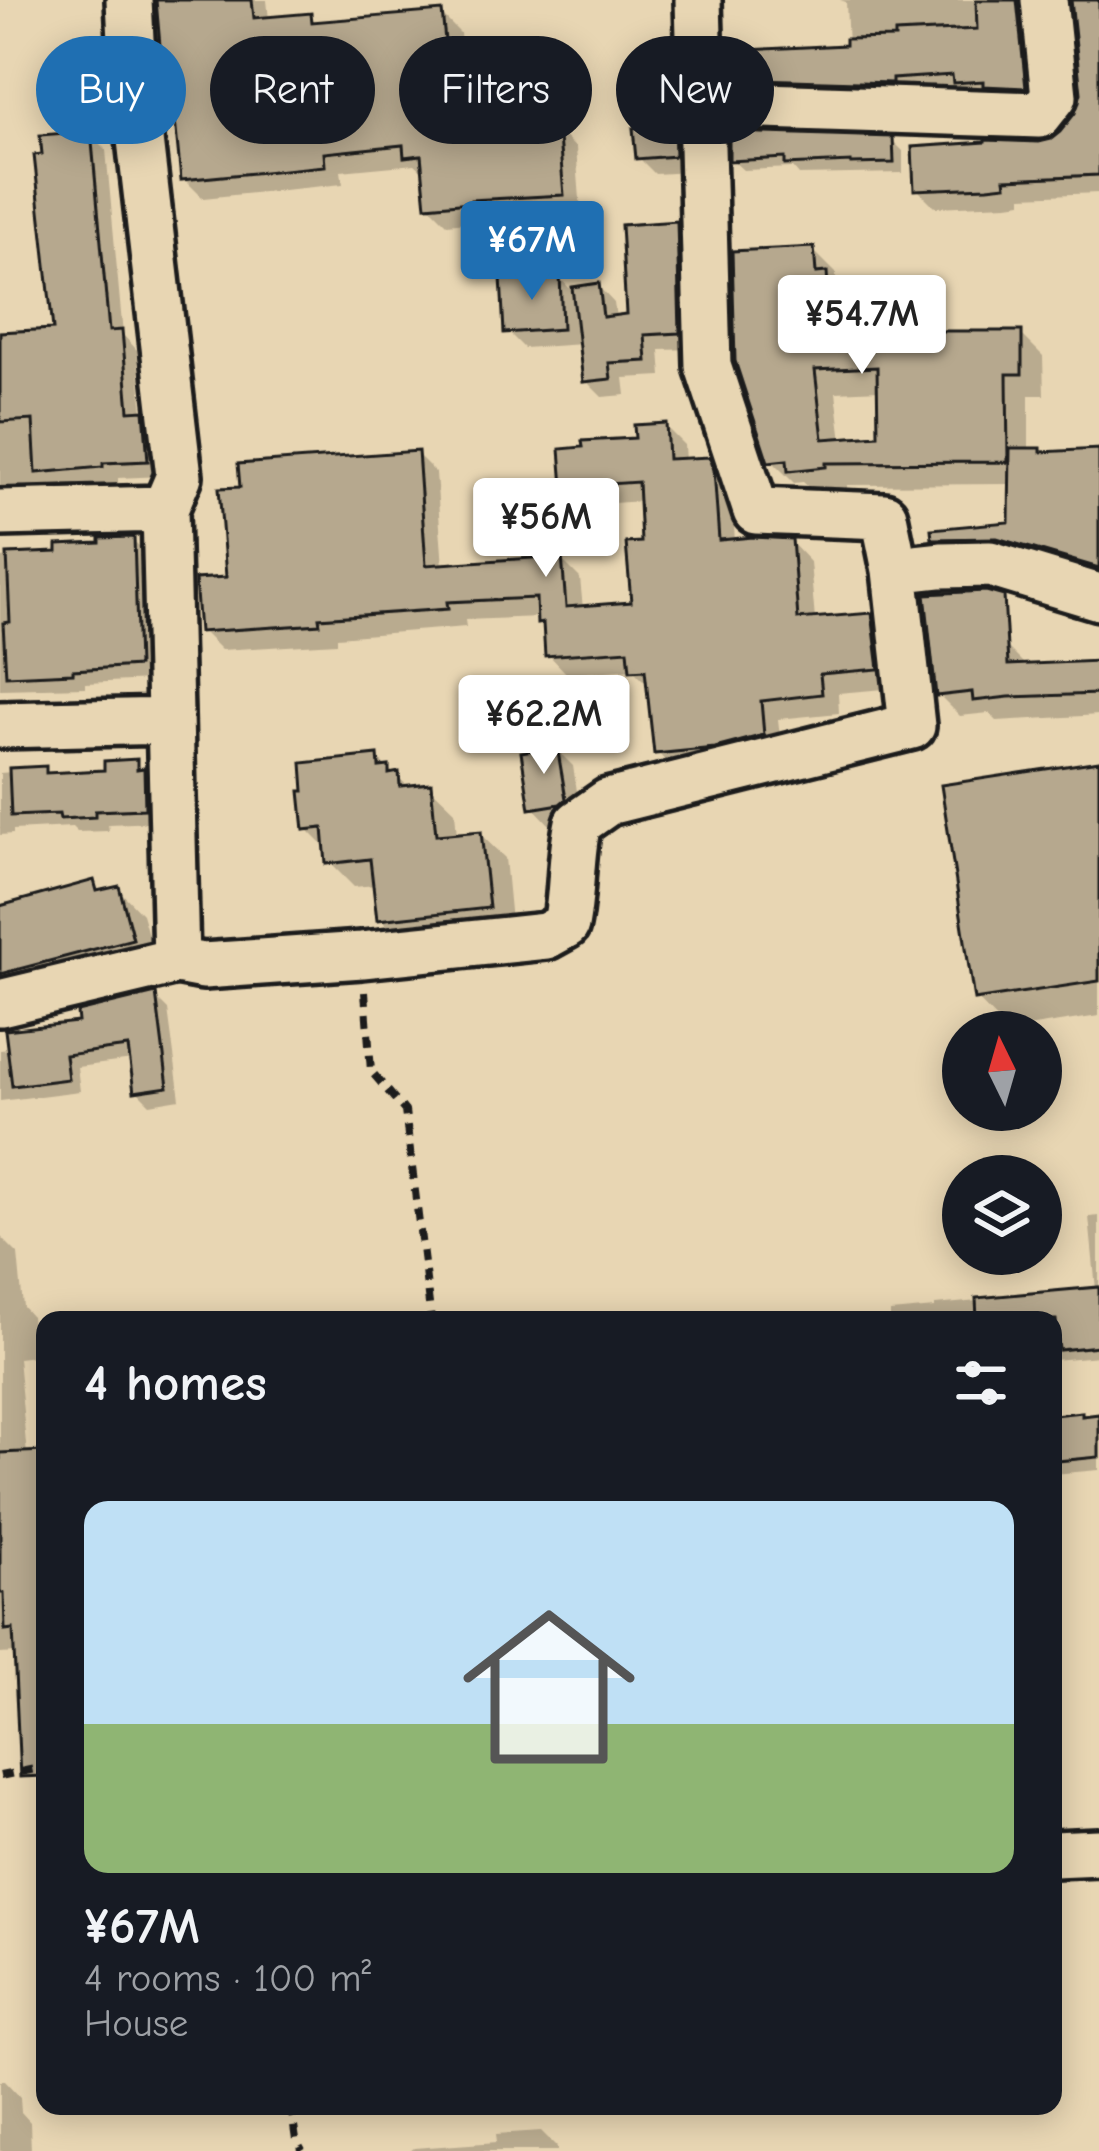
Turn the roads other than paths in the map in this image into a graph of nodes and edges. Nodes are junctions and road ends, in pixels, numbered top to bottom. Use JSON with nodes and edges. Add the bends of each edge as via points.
{"nodes":[{"id":1,"x":129,"y":0,"type":"edge"},
{"id":2,"x":698,"y":0,"type":"edge"},
{"id":3,"x":1044,"y":0,"type":"edge"},
{"id":4,"x":699,"y":36,"type":"edge"},
{"id":5,"x":774,"y":106,"type":"edge"},
{"id":6,"x":701,"y":144,"type":"edge"},
{"id":7,"x":165,"y":509,"type":"junction"},
{"id":8,"x":0,"y":513,"type":"edge"},
{"id":9,"x":895,"y":570,"type":"junction"},
{"id":10,"x":1099,"y":597,"type":"edge"},
{"id":11,"x":170,"y":721,"type":"junction"},
{"id":12,"x":0,"y":725,"type":"edge"},
{"id":13,"x":176,"y":961,"type":"junction"},
{"id":14,"x":0,"y":1003,"type":"edge"},
{"id":15,"x":1099,"y":1852,"type":"edge"},
{"id":16,"x":1062,"y":1854,"type":"edge"}],
"edges":[{"from":1,"to":7,"type":"street","via":[[178,476]]},
{"from":2,"to":4,"type":"street"},
{"from":3,"to":5,"type":"street","via":[[1054,96],[1039,115]]},
{"from":6,"to":9,"type":"street","via":[[708,366],[756,511],[884,516]]},
{"from":7,"to":8,"type":"street"},
{"from":7,"to":11,"type":"street"},
{"from":9,"to":10,"type":"street","via":[[990,564]]},
{"from":9,"to":13,"type":"street","via":[[912,726],[608,802],[578,823],[566,925],[546,936],[203,966]]},
{"from":11,"to":12,"type":"street"},
{"from":11,"to":13,"type":"street"},
{"from":13,"to":14,"type":"street"},
{"from":15,"to":16,"type":"street"}]}
